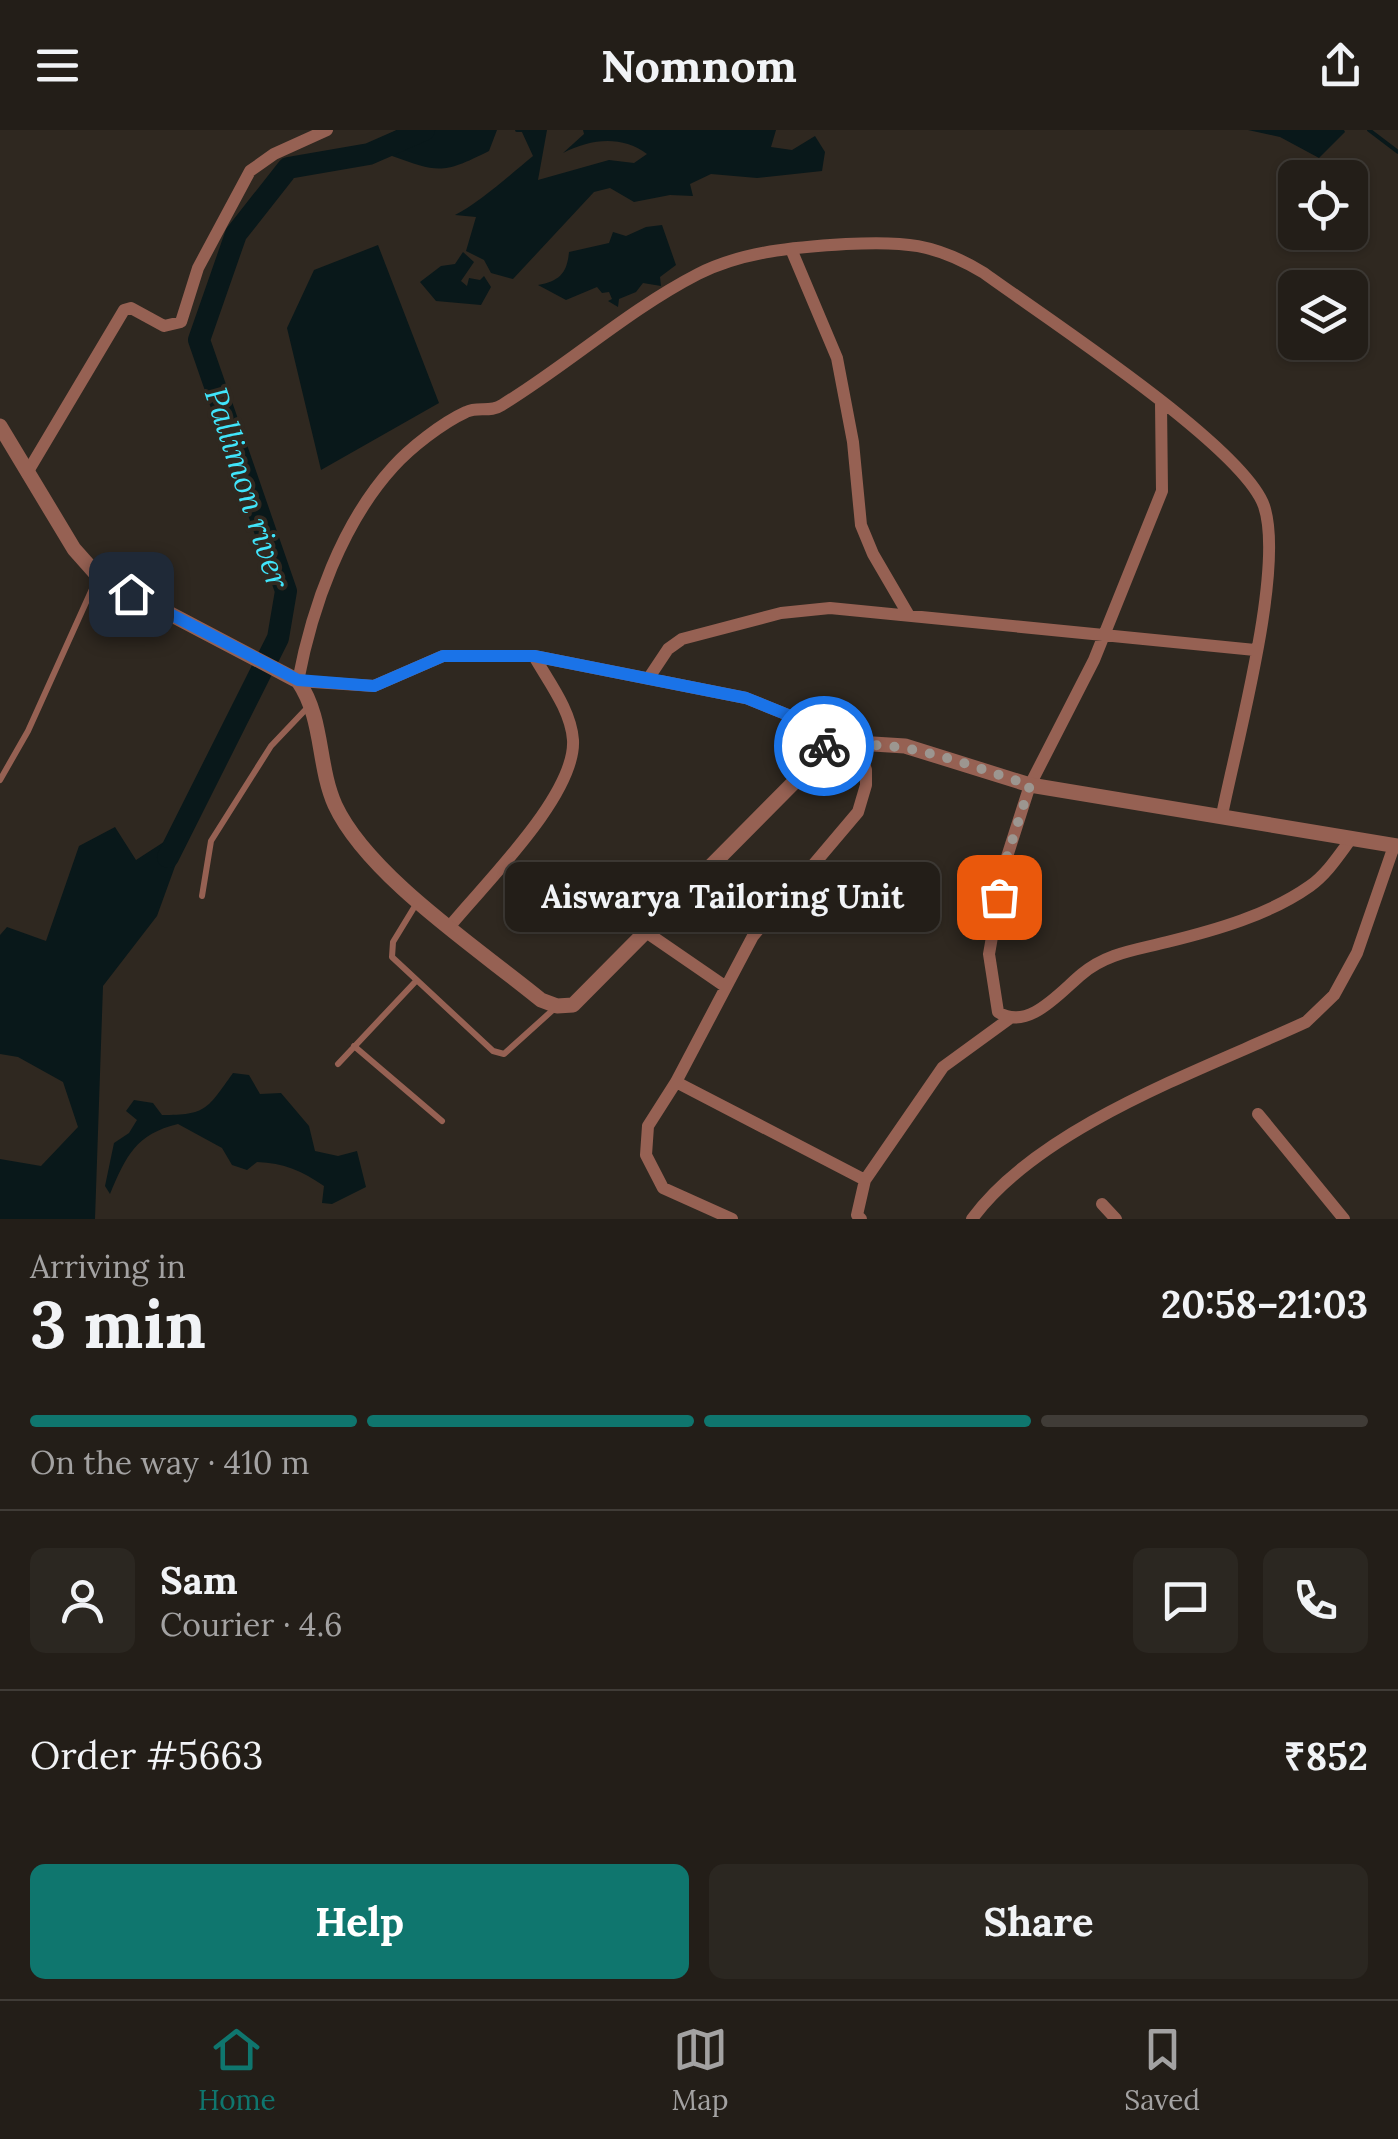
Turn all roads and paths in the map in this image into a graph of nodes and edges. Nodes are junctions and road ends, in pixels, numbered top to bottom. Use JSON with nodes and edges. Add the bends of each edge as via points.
{"nodes":[{"id":1,"x":327,"y":130,"type":"edge"},
{"id":2,"x":791,"y":249,"type":"junction"},
{"id":3,"x":1161,"y":403,"type":"junction"},
{"id":4,"x":0,"y":426,"type":"edge"},
{"id":5,"x":26,"y":473,"type":"junction"},
{"id":6,"x":98,"y":576,"type":"junction"},
{"id":7,"x":908,"y":614,"type":"junction"},
{"id":8,"x":1103,"y":638,"type":"junction"},
{"id":9,"x":1255,"y":650,"type":"junction"},
{"id":10,"x":534,"y":656,"type":"junction"},
{"id":11,"x":293,"y":676,"type":"junction"},
{"id":12,"x":648,"y":679,"type":"junction"},
{"id":13,"x":313,"y":702,"type":"junction"},
{"id":14,"x":857,"y":743,"type":"junction"},
{"id":15,"x":827,"y":749,"type":"junction"},
{"id":16,"x":0,"y":780,"type":"edge"},
{"id":17,"x":1030,"y":785,"type":"junction"},
{"id":18,"x":1222,"y":815,"type":"junction"},
{"id":19,"x":1351,"y":839,"type":"junction"},
{"id":20,"x":1396,"y":846,"type":"edge"},
{"id":21,"x":202,"y":896,"type":"dead end"},
{"id":22,"x":419,"y":900,"type":"junction"},
{"id":23,"x":450,"y":926,"type":"junction"},
{"id":24,"x":646,"y":932,"type":"junction"},
{"id":25,"x":416,"y":981,"type":"junction"},
{"id":26,"x":726,"y":987,"type":"junction"},
{"id":27,"x":557,"y":1006,"type":"junction"},
{"id":28,"x":1009,"y":1019,"type":"junction"},
{"id":29,"x":354,"y":1046,"type":"junction"},
{"id":30,"x":338,"y":1064,"type":"dead end"},
{"id":31,"x":676,"y":1082,"type":"junction"},
{"id":32,"x":1258,"y":1114,"type":"dead end"},
{"id":33,"x":442,"y":1121,"type":"dead end"},
{"id":34,"x":865,"y":1180,"type":"junction"},
{"id":35,"x":1102,"y":1204,"type":"dead end"},
{"id":36,"x":732,"y":1219,"type":"edge"},
{"id":37,"x":861,"y":1219,"type":"edge"},
{"id":38,"x":972,"y":1219,"type":"edge"},
{"id":39,"x":1116,"y":1219,"type":"edge"},
{"id":40,"x":1344,"y":1219,"type":"edge"}],
"edges":[{"from":1,"to":5,"type":"street","via":[[250,171],[204,254],[182,322],[164,326],[124,310]]},
{"from":2,"to":3,"type":"street","via":[[880,242],[926,245],[953,255]]},
{"from":2,"to":7,"type":"street","via":[[837,358],[862,525]]},
{"from":2,"to":11,"type":"street","via":[[698,273],[498,408],[462,414],[396,464],[350,530]]},
{"from":3,"to":8,"type":"street","via":[[1162,491]]},
{"from":3,"to":9,"type":"street","via":[[1236,463],[1264,508],[1269,578]]},
{"from":4,"to":5,"type":"street"},
{"from":5,"to":6,"type":"street"},
{"from":6,"to":11,"type":"street"},
{"from":6,"to":16,"type":"lane"},
{"from":7,"to":8,"type":"street"},
{"from":7,"to":12,"type":"street","via":[[810,608],[750,621],[682,639]]},
{"from":8,"to":9,"type":"street"},
{"from":8,"to":17,"type":"street"},
{"from":9,"to":18,"type":"street"},
{"from":10,"to":11,"type":"street","via":[[443,656],[374,686]]},
{"from":10,"to":12,"type":"street"},
{"from":10,"to":23,"type":"street","via":[[568,716],[570,766],[548,808]]},
{"from":11,"to":13,"type":"street"},
{"from":12,"to":15,"type":"street","via":[[760,704],[788,715]]},
{"from":13,"to":21,"type":"lane","via":[[271,746],[211,840]]},
{"from":13,"to":22,"type":"street","via":[[334,801],[355,840]]},
{"from":14,"to":15,"type":"street"},
{"from":14,"to":17,"type":"street","via":[[906,746]]},
{"from":14,"to":26,"type":"street","via":[[866,770],[858,812],[754,936]]},
{"from":15,"to":24,"type":"street"},
{"from":17,"to":18,"type":"street"},
{"from":17,"to":28,"type":"street","via":[[1005,863],[990,943],[992,991],[998,1012]]},
{"from":18,"to":19,"type":"street"},
{"from":19,"to":20,"type":"street"},
{"from":19,"to":28,"type":"street","via":[[1313,884],[1287,899],[1215,930],[1106,957],[1052,1001]]},
{"from":20,"to":38,"type":"street","via":[[1357,953],[1334,995],[1306,1022],[1043,1149]]},
{"from":22,"to":23,"type":"street"},
{"from":22,"to":25,"type":"lane","via":[[390,949]]},
{"from":23,"to":27,"type":"street"},
{"from":24,"to":26,"type":"street"},
{"from":24,"to":27,"type":"street","via":[[573,1005]]},
{"from":25,"to":27,"type":"lane","via":[[498,1054]]},
{"from":25,"to":29,"type":"lane"},
{"from":26,"to":31,"type":"street"},
{"from":28,"to":34,"type":"street","via":[[942,1066]]},
{"from":29,"to":30,"type":"lane"},
{"from":29,"to":33,"type":"lane"},
{"from":31,"to":34,"type":"street"},
{"from":31,"to":36,"type":"street","via":[[648,1126],[653,1174],[663,1188]]},
{"from":32,"to":40,"type":"street"},
{"from":34,"to":37,"type":"street"},
{"from":35,"to":39,"type":"street"}]}
